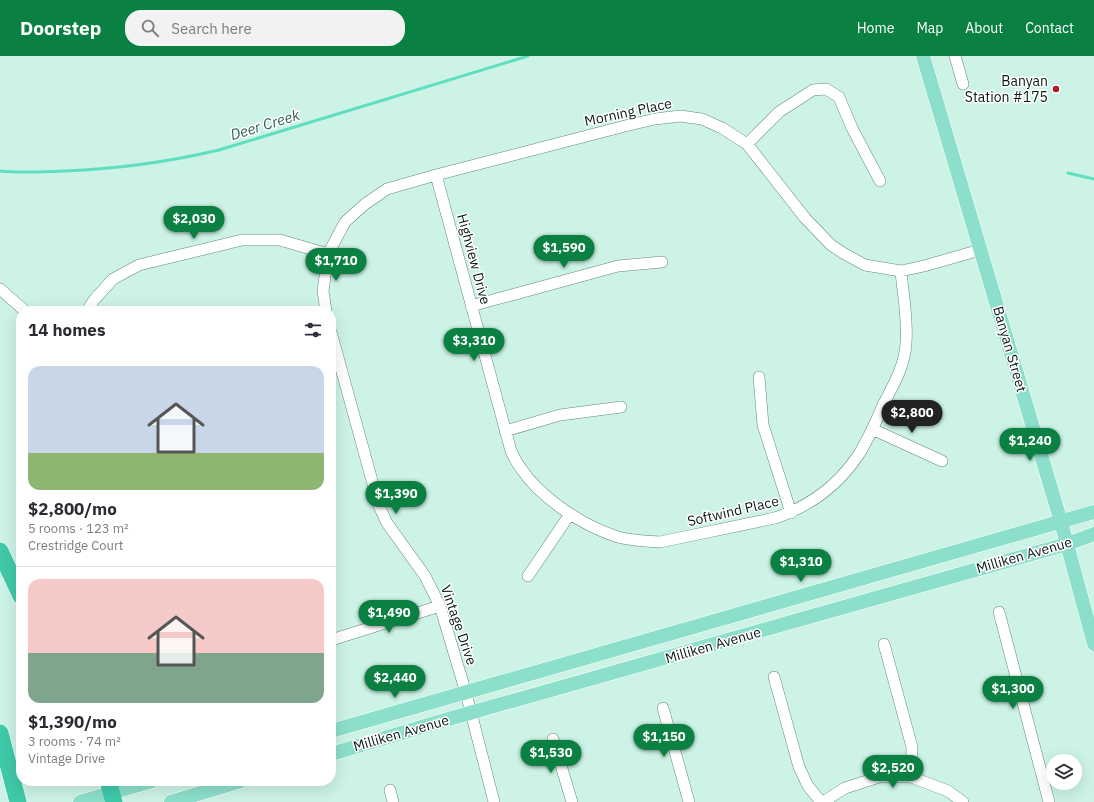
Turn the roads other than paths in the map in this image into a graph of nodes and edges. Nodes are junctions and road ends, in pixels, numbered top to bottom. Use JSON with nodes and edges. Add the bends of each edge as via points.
{"nodes":[{"id":1,"x":955,"y":56,"type":"edge"},
{"id":2,"x":925,"y":57,"type":"edge"},
{"id":3,"x":963,"y":84,"type":"dead end"},
{"id":4,"x":747,"y":144,"type":"junction"},
{"id":5,"x":436,"y":175,"type":"junction"},
{"id":6,"x":880,"y":181,"type":"dead end"},
{"id":7,"x":980,"y":250,"type":"junction"},
{"id":8,"x":328,"y":254,"type":"junction"},
{"id":9,"x":662,"y":262,"type":"dead end"},
{"id":10,"x":901,"y":270,"type":"junction"},
{"id":11,"x":0,"y":289,"type":"edge"},
{"id":12,"x":19,"y":306,"type":"edge"},
{"id":13,"x":90,"y":306,"type":"edge"},
{"id":14,"x":325,"y":306,"type":"edge"},
{"id":15,"x":471,"y":306,"type":"junction"},
{"id":16,"x":336,"y":350,"type":"edge"},
{"id":17,"x":759,"y":377,"type":"dead end"},
{"id":18,"x":621,"y":407,"type":"dead end"},
{"id":19,"x":872,"y":429,"type":"junction"},
{"id":20,"x":505,"y":431,"type":"junction"},
{"id":21,"x":942,"y":461,"type":"dead end"},
{"id":22,"x":1094,"y":512,"type":"edge"},
{"id":23,"x":791,"y":513,"type":"junction"},
{"id":24,"x":570,"y":514,"type":"junction"},
{"id":25,"x":1061,"y":522,"type":"junction"},
{"id":26,"x":1094,"y":534,"type":"edge"},
{"id":27,"x":1067,"y":544,"type":"junction"},
{"id":28,"x":0,"y":551,"type":"edge"},
{"id":29,"x":528,"y":576,"type":"dead end"},
{"id":30,"x":16,"y":585,"type":"edge"},
{"id":31,"x":440,"y":606,"type":"junction"},
{"id":32,"x":999,"y":612,"type":"dead end"},
{"id":33,"x":336,"y":638,"type":"edge"},
{"id":34,"x":884,"y":644,"type":"dead end"},
{"id":35,"x":1094,"y":644,"type":"edge"},
{"id":36,"x":774,"y":677,"type":"dead end"},
{"id":37,"x":466,"y":693,"type":"junction"},
{"id":38,"x":663,"y":708,"type":"dead end"},
{"id":39,"x":471,"y":713,"type":"junction"},
{"id":40,"x":336,"y":729,"type":"edge"},
{"id":41,"x":0,"y":733,"type":"edge"},
{"id":42,"x":553,"y":739,"type":"dead end"},
{"id":43,"x":336,"y":753,"type":"edge"},
{"id":44,"x":911,"y":777,"type":"junction"},
{"id":45,"x":133,"y":786,"type":"edge"},
{"id":46,"x":227,"y":786,"type":"edge"},
{"id":47,"x":390,"y":790,"type":"dead end"},
{"id":48,"x":111,"y":792,"type":"edge"},
{"id":49,"x":189,"y":800,"type":"edge"},
{"id":50,"x":18,"y":802,"type":"edge"},
{"id":51,"x":80,"y":802,"type":"edge"},
{"id":52,"x":171,"y":802,"type":"edge"},
{"id":53,"x":393,"y":802,"type":"edge"},
{"id":54,"x":494,"y":802,"type":"edge"},
{"id":55,"x":572,"y":802,"type":"edge"},
{"id":56,"x":689,"y":802,"type":"edge"},
{"id":57,"x":822,"y":802,"type":"edge"},
{"id":58,"x":963,"y":802,"type":"edge"},
{"id":59,"x":1049,"y":802,"type":"edge"}],
"edges":[{"from":1,"to":3,"type":"street"},
{"from":2,"to":7,"type":"main road","name":"Banyan Street"},
{"from":4,"to":5,"type":"street","name":"Morning Place","via":[[702,119],[680,116],[628,125]]},
{"from":4,"to":6,"type":"street","via":[[779,112],[813,90],[826,89],[839,97]]},
{"from":4,"to":10,"type":"street","name":"Morning Place","via":[[805,218],[831,245],[865,265]]},
{"from":5,"to":8,"type":"street","name":"Morning Place","via":[[387,189],[365,204],[345,222]]},
{"from":5,"to":15,"type":"street","name":"Highview Drive"},
{"from":7,"to":10,"type":"street","name":"Morning Place"},
{"from":7,"to":25,"type":"main road","name":"Banyan Street"},
{"from":8,"to":13,"type":"street","via":[[280,240],[235,242],[139,265],[113,279]]},
{"from":8,"to":14,"type":"street","via":[[323,291]]},
{"from":9,"to":15,"type":"street","via":[[618,266]]},
{"from":10,"to":19,"type":"street","name":"Softwind Place","via":[[906,317],[903,364]]},
{"from":11,"to":12,"type":"street"},
{"from":15,"to":20,"type":"street","name":"Highview Drive"},
{"from":16,"to":31,"type":"street","name":"Vintage Drive","via":[[379,506],[387,523],[425,576]]},
{"from":17,"to":23,"type":"street","via":[[763,425]]},
{"from":18,"to":20,"type":"street","via":[[560,415]]},
{"from":19,"to":21,"type":"street"},
{"from":19,"to":23,"type":"street","name":"Softwind Place","via":[[857,457],[839,480],[819,497]]},
{"from":20,"to":24,"type":"street","name":"Highview Drive","via":[[520,468],[546,496]]},
{"from":22,"to":25,"type":"main road","name":"Milliken Avenue"},
{"from":23,"to":24,"type":"street","name":"Softwind Place","via":[[660,542],[619,537],[593,528]]},
{"from":24,"to":29,"type":"street"},
{"from":25,"to":27,"type":"main road","name":"Banyan Street"},
{"from":25,"to":37,"type":"main road","name":"Milliken Avenue"},
{"from":26,"to":27,"type":"main road","name":"Milliken Avenue"},
{"from":27,"to":35,"type":"main road","name":"Banyan Street"},
{"from":27,"to":39,"type":"main road","name":"Milliken Avenue"},
{"from":28,"to":30,"type":"highway"},
{"from":31,"to":33,"type":"street"},
{"from":31,"to":37,"type":"street","name":"Vintage Drive"},
{"from":32,"to":59,"type":"street"},
{"from":34,"to":44,"type":"street","via":[[912,747]]},
{"from":36,"to":57,"type":"street","via":[[799,767],[808,786]]},
{"from":37,"to":39,"type":"street","name":"Vintage Drive"},
{"from":37,"to":40,"type":"main road","name":"Milliken Avenue"},
{"from":38,"to":56,"type":"street"},
{"from":39,"to":43,"type":"main road","name":"Milliken Avenue"},
{"from":39,"to":54,"type":"street","name":"Vintage Drive"},
{"from":41,"to":50,"type":"highway"},
{"from":42,"to":55,"type":"street"},
{"from":44,"to":57,"type":"street","via":[[879,777],[846,788]]},
{"from":44,"to":58,"type":"street","via":[[948,791]]},
{"from":45,"to":48,"type":"main road"},
{"from":46,"to":49,"type":"main road"},
{"from":47,"to":53,"type":"street"},
{"from":48,"to":51,"type":"main road"},
{"from":49,"to":52,"type":"main road"}]}
